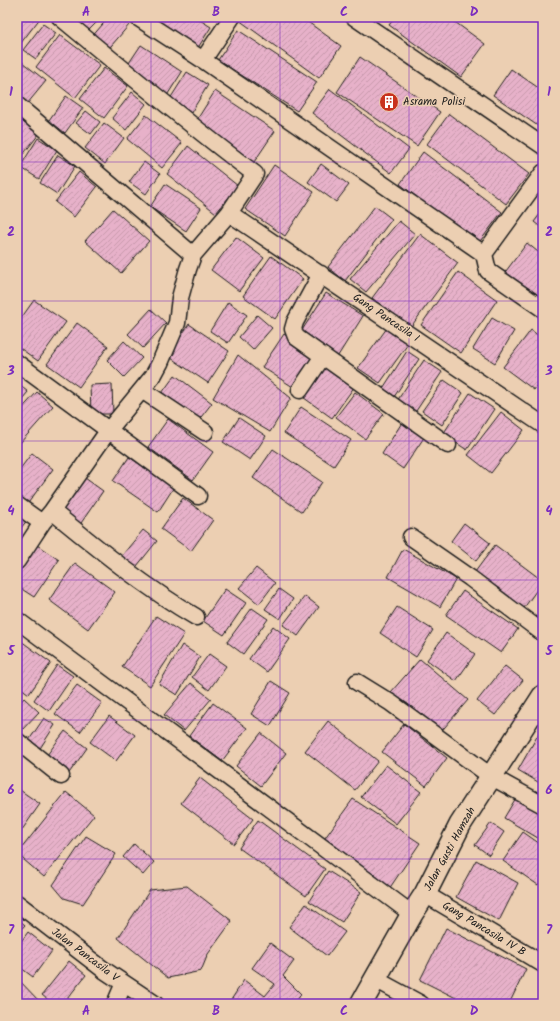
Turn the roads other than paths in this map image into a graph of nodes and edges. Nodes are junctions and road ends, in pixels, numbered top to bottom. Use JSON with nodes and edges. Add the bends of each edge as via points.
{"nodes":[{"id":1,"x":60,"y":17,"type":"edge"},
{"id":2,"x":137,"y":17,"type":"edge"},
{"id":3,"x":232,"y":17,"type":"edge"},
{"id":4,"x":354,"y":17,"type":"edge"},
{"id":5,"x":203,"y":60,"type":"junction"},
{"id":6,"x":17,"y":105,"type":"edge"},
{"id":7,"x":543,"y":146,"type":"edge"},
{"id":8,"x":543,"y":173,"type":"edge"},
{"id":9,"x":229,"y":213,"type":"junction"},
{"id":10,"x":484,"y":254,"type":"junction"},
{"id":11,"x":193,"y":255,"type":"junction"},
{"id":12,"x":321,"y":274,"type":"junction"},
{"id":13,"x":543,"y":309,"type":"edge"},
{"id":14,"x":323,"y":356,"type":"junction"},
{"id":15,"x":17,"y":363,"type":"edge"},
{"id":16,"x":142,"y":390,"type":"junction"},
{"id":17,"x":300,"y":390,"type":"dead end"},
{"id":18,"x":543,"y":425,"type":"edge"},
{"id":19,"x":108,"y":430,"type":"junction"},
{"id":20,"x":205,"y":432,"type":"dead end"},
{"id":21,"x":448,"y":445,"type":"dead end"},
{"id":22,"x":198,"y":496,"type":"dead end"},
{"id":23,"x":17,"y":505,"type":"edge"},
{"id":24,"x":47,"y":517,"type":"junction"},
{"id":25,"x":411,"y":537,"type":"dead end"},
{"id":26,"x":17,"y":562,"type":"edge"},
{"id":27,"x":196,"y":617,"type":"dead end"},
{"id":28,"x":17,"y":620,"type":"edge"},
{"id":29,"x":543,"y":633,"type":"edge"},
{"id":30,"x":358,"y":682,"type":"dead end"},
{"id":31,"x":543,"y":696,"type":"edge"},
{"id":32,"x":17,"y":741,"type":"edge"},
{"id":33,"x":61,"y":776,"type":"dead end"},
{"id":34,"x":492,"y":777,"type":"junction"},
{"id":35,"x":543,"y":805,"type":"edge"},
{"id":36,"x":425,"y":894,"type":"junction"},
{"id":37,"x":17,"y":903,"type":"edge"},
{"id":38,"x":412,"y":914,"type":"junction"},
{"id":39,"x":543,"y":964,"type":"edge"},
{"id":40,"x":375,"y":979,"type":"junction"},
{"id":41,"x":124,"y":983,"type":"junction"},
{"id":42,"x":115,"y":1004,"type":"edge"},
{"id":43,"x":155,"y":1004,"type":"edge"},
{"id":44,"x":361,"y":1004,"type":"edge"},
{"id":45,"x":421,"y":1004,"type":"edge"}],
"edges":[{"from":1,"to":9,"type":"street","via":[[217,146],[255,174]]},
{"from":2,"to":5,"type":"street"},
{"from":3,"to":5,"type":"street"},
{"from":4,"to":7,"type":"street"},
{"from":5,"to":10,"type":"street"},
{"from":6,"to":11,"type":"street"},
{"from":8,"to":10,"type":"street"},
{"from":9,"to":11,"type":"street"},
{"from":9,"to":12,"type":"street","name":"Gang Pancasila I"},
{"from":10,"to":13,"type":"street","via":[[488,271]]},
{"from":11,"to":16,"type":"street","via":[[180,298],[178,323],[153,376]]},
{"from":12,"to":14,"type":"street","via":[[293,329],[299,340]]},
{"from":12,"to":18,"type":"street","name":"Gang Pancasila I"},
{"from":14,"to":17,"type":"street"},
{"from":14,"to":21,"type":"street"},
{"from":15,"to":19,"type":"street"},
{"from":16,"to":19,"type":"street"},
{"from":16,"to":20,"type":"street"},
{"from":19,"to":22,"type":"street"},
{"from":19,"to":24,"type":"street"},
{"from":23,"to":24,"type":"street"},
{"from":24,"to":26,"type":"street"},
{"from":24,"to":27,"type":"street","via":[[106,554]]},
{"from":25,"to":29,"type":"street"},
{"from":28,"to":38,"type":"street"},
{"from":30,"to":34,"type":"street"},
{"from":31,"to":34,"type":"street","name":"Jalan Gusti Hamzah"},
{"from":32,"to":33,"type":"street"},
{"from":34,"to":35,"type":"street"},
{"from":34,"to":36,"type":"street","name":"Jalan Gusti Hamzah","via":[[460,825]]},
{"from":36,"to":38,"type":"street","name":"Jalan Gusti Hamzah"},
{"from":36,"to":39,"type":"street","name":"Gang Pancasila IV B"},
{"from":37,"to":41,"type":"street","name":"Jalan Pancasila V"},
{"from":38,"to":40,"type":"street","name":"Jalan Gusti Hamzah"},
{"from":40,"to":44,"type":"street","name":"Jalan Gusti Hamzah"},
{"from":40,"to":45,"type":"street"},
{"from":41,"to":42,"type":"street"},
{"from":41,"to":43,"type":"street","name":"Jalan Pancasila V"}]}
